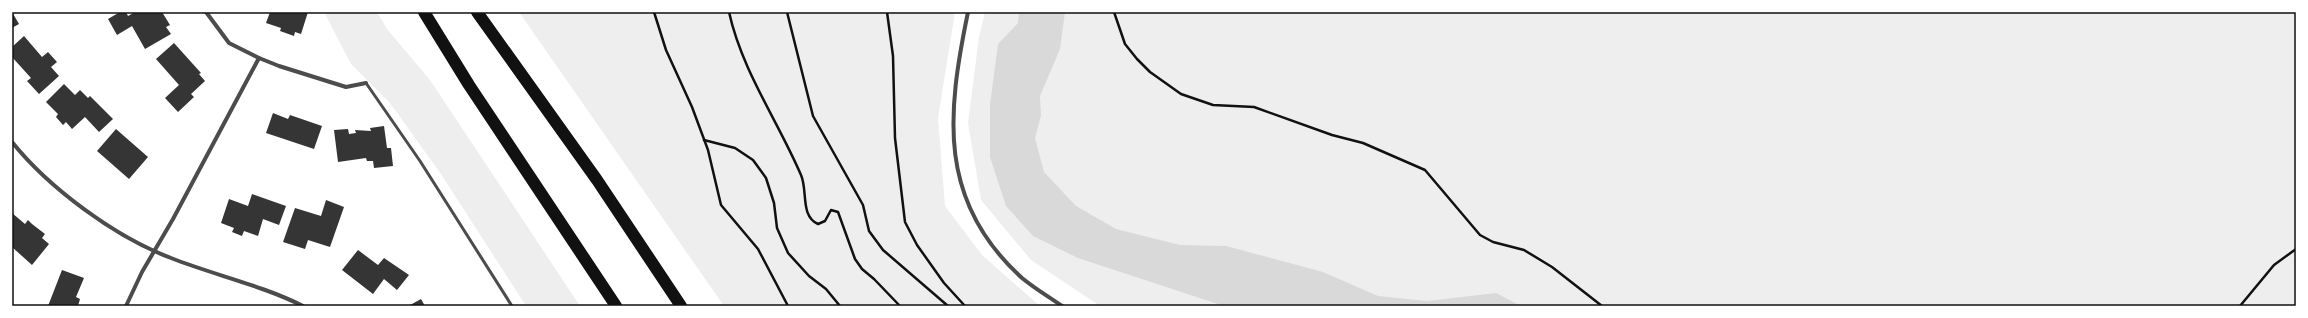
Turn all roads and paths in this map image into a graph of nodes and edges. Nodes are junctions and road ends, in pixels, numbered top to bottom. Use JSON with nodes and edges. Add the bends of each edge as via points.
{"nodes":[{"id":1,"x":206,"y":12,"type":"edge"},
{"id":2,"x":424,"y":12,"type":"edge"},
{"id":3,"x":477,"y":12,"type":"edge"},
{"id":4,"x":654,"y":12,"type":"edge"},
{"id":5,"x":729,"y":12,"type":"edge"},
{"id":6,"x":787,"y":12,"type":"edge"},
{"id":7,"x":888,"y":12,"type":"edge"},
{"id":8,"x":968,"y":12,"type":"edge"},
{"id":9,"x":1114,"y":12,"type":"edge"},
{"id":10,"x":259,"y":58,"type":"junction"},
{"id":11,"x":366,"y":83,"type":"joint"},
{"id":12,"x":704,"y":140,"type":"junction"},
{"id":13,"x":12,"y":142,"type":"edge"},
{"id":14,"x":2296,"y":249,"type":"edge"},
{"id":15,"x":154,"y":251,"type":"junction"},
{"id":16,"x":126,"y":306,"type":"edge"},
{"id":17,"x":302,"y":306,"type":"edge"},
{"id":18,"x":512,"y":306,"type":"edge"},
{"id":19,"x":616,"y":306,"type":"edge"},
{"id":20,"x":681,"y":306,"type":"edge"},
{"id":21,"x":788,"y":306,"type":"edge"},
{"id":22,"x":840,"y":306,"type":"edge"},
{"id":23,"x":900,"y":306,"type":"edge"},
{"id":24,"x":948,"y":306,"type":"edge"},
{"id":25,"x":965,"y":306,"type":"edge"},
{"id":26,"x":1062,"y":306,"type":"edge"},
{"id":27,"x":1602,"y":306,"type":"edge"},
{"id":28,"x":2240,"y":306,"type":"edge"}],
"edges":[{"from":1,"to":10,"type":"street","via":[[229,43]]},
{"from":2,"to":19,"type":"highway","via":[[469,86]]},
{"from":3,"to":20,"type":"highway","via":[[597,180]]},
{"from":4,"to":12,"type":"path","via":[[666,50]]},
{"from":5,"to":23,"type":"path","via":[[733,31],[751,77],[792,151],[804,181],[808,216],[818,224],[831,210],[838,212],[855,260]]},
{"from":6,"to":24,"type":"path","via":[[813,116],[863,205],[869,231],[884,250]]},
{"from":7,"to":25,"type":"path","via":[[893,56],[895,138],[905,222],[916,245]]},
{"from":8,"to":26,"type":"street","via":[[956,72],[952,124],[954,150],[963,190],[973,214],[996,250],[1023,279]]},
{"from":9,"to":27,"type":"path","via":[[1125,44],[1133,54],[1150,72],[1181,94],[1213,105],[1254,107],[1332,136],[1364,143],[1425,170],[1480,235],[1493,242],[1524,250],[1552,267]]},
{"from":10,"to":11,"type":"street","via":[[346,87]]},
{"from":10,"to":15,"type":"street"},
{"from":11,"to":18,"type":"lane","via":[[420,160]]},
{"from":12,"to":21,"type":"path","via":[[721,205],[758,249]]},
{"from":12,"to":22,"type":"path","via":[[735,148],[753,160],[766,178],[774,203],[777,228],[788,253]]},
{"from":13,"to":15,"type":"street","via":[[40,172],[85,211]]},
{"from":14,"to":28,"type":"path","via":[[2274,265]]},
{"from":15,"to":16,"type":"street"},
{"from":15,"to":17,"type":"street"}]}
